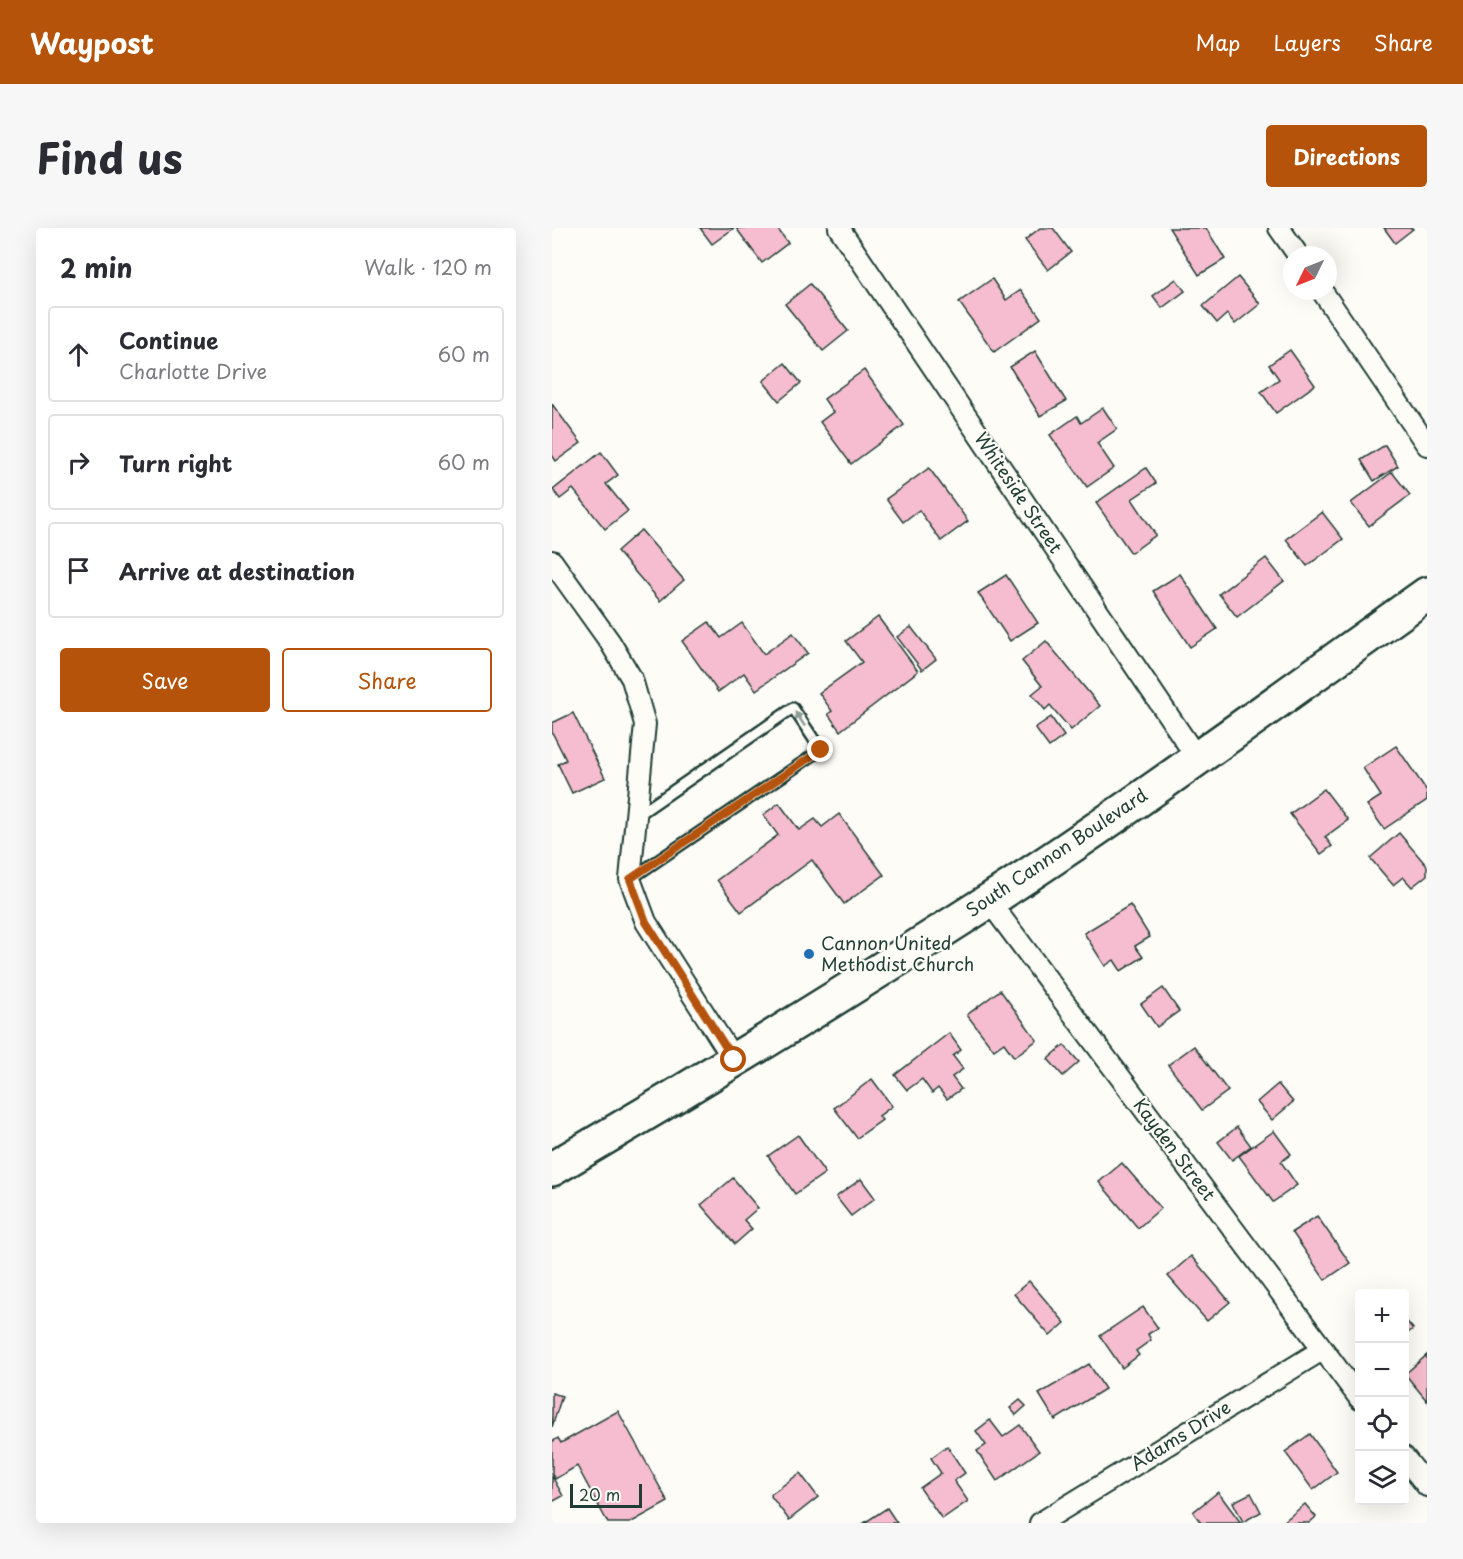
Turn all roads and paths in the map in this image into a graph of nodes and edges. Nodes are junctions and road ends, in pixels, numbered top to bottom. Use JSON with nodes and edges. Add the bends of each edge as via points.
{"nodes":[{"id":1,"x":839,"y":228,"type":"edge"},
{"id":2,"x":1279,"y":228,"type":"edge"},
{"id":3,"x":1292,"y":246,"type":"edge"},
{"id":4,"x":1328,"y":300,"type":"edge"},
{"id":5,"x":1427,"y":444,"type":"edge"},
{"id":6,"x":552,"y":561,"type":"edge"},
{"id":7,"x":1427,"y":594,"type":"edge"},
{"id":8,"x":1197,"y":758,"type":"junction"},
{"id":9,"x":636,"y":817,"type":"junction"},
{"id":10,"x":630,"y":879,"type":"junction"},
{"id":11,"x":989,"y":901,"type":"junction"},
{"id":12,"x":734,"y":1060,"type":"junction"},
{"id":13,"x":552,"y":1169,"type":"edge"},
{"id":14,"x":1322,"y":1350,"type":"junction"},
{"id":15,"x":1357,"y":1397,"type":"edge"},
{"id":16,"x":1409,"y":1463,"type":"edge"},
{"id":17,"x":1427,"y":1486,"type":"edge"},
{"id":18,"x":1040,"y":1523,"type":"edge"}],
"edges":[{"from":1,"to":8,"type":"street","name":"Whiteside Street"},
{"from":2,"to":3,"type":"street"},
{"from":4,"to":5,"type":"street"},
{"from":6,"to":9,"type":"street","via":[[632,679],[645,724]]},
{"from":7,"to":8,"type":"highway","name":"South Cannon Boulevard"},
{"from":8,"to":11,"type":"highway","name":"South Cannon Boulevard"},
{"from":9,"to":10,"type":"street"},
{"from":10,"to":9,"type":"lane","one_way":true,"via":[[821,750],[793,708]]},
{"from":10,"to":12,"type":"street","via":[[646,922]]},
{"from":11,"to":12,"type":"highway","name":"South Cannon Boulevard"},
{"from":11,"to":14,"type":"street","name":"Kayden Street"},
{"from":12,"to":13,"type":"highway","name":"South Cannon Boulevard"},
{"from":14,"to":15,"type":"street","name":"Kayden Street"},
{"from":14,"to":18,"type":"street","name":"Adams Drive"},
{"from":16,"to":17,"type":"street"}]}
